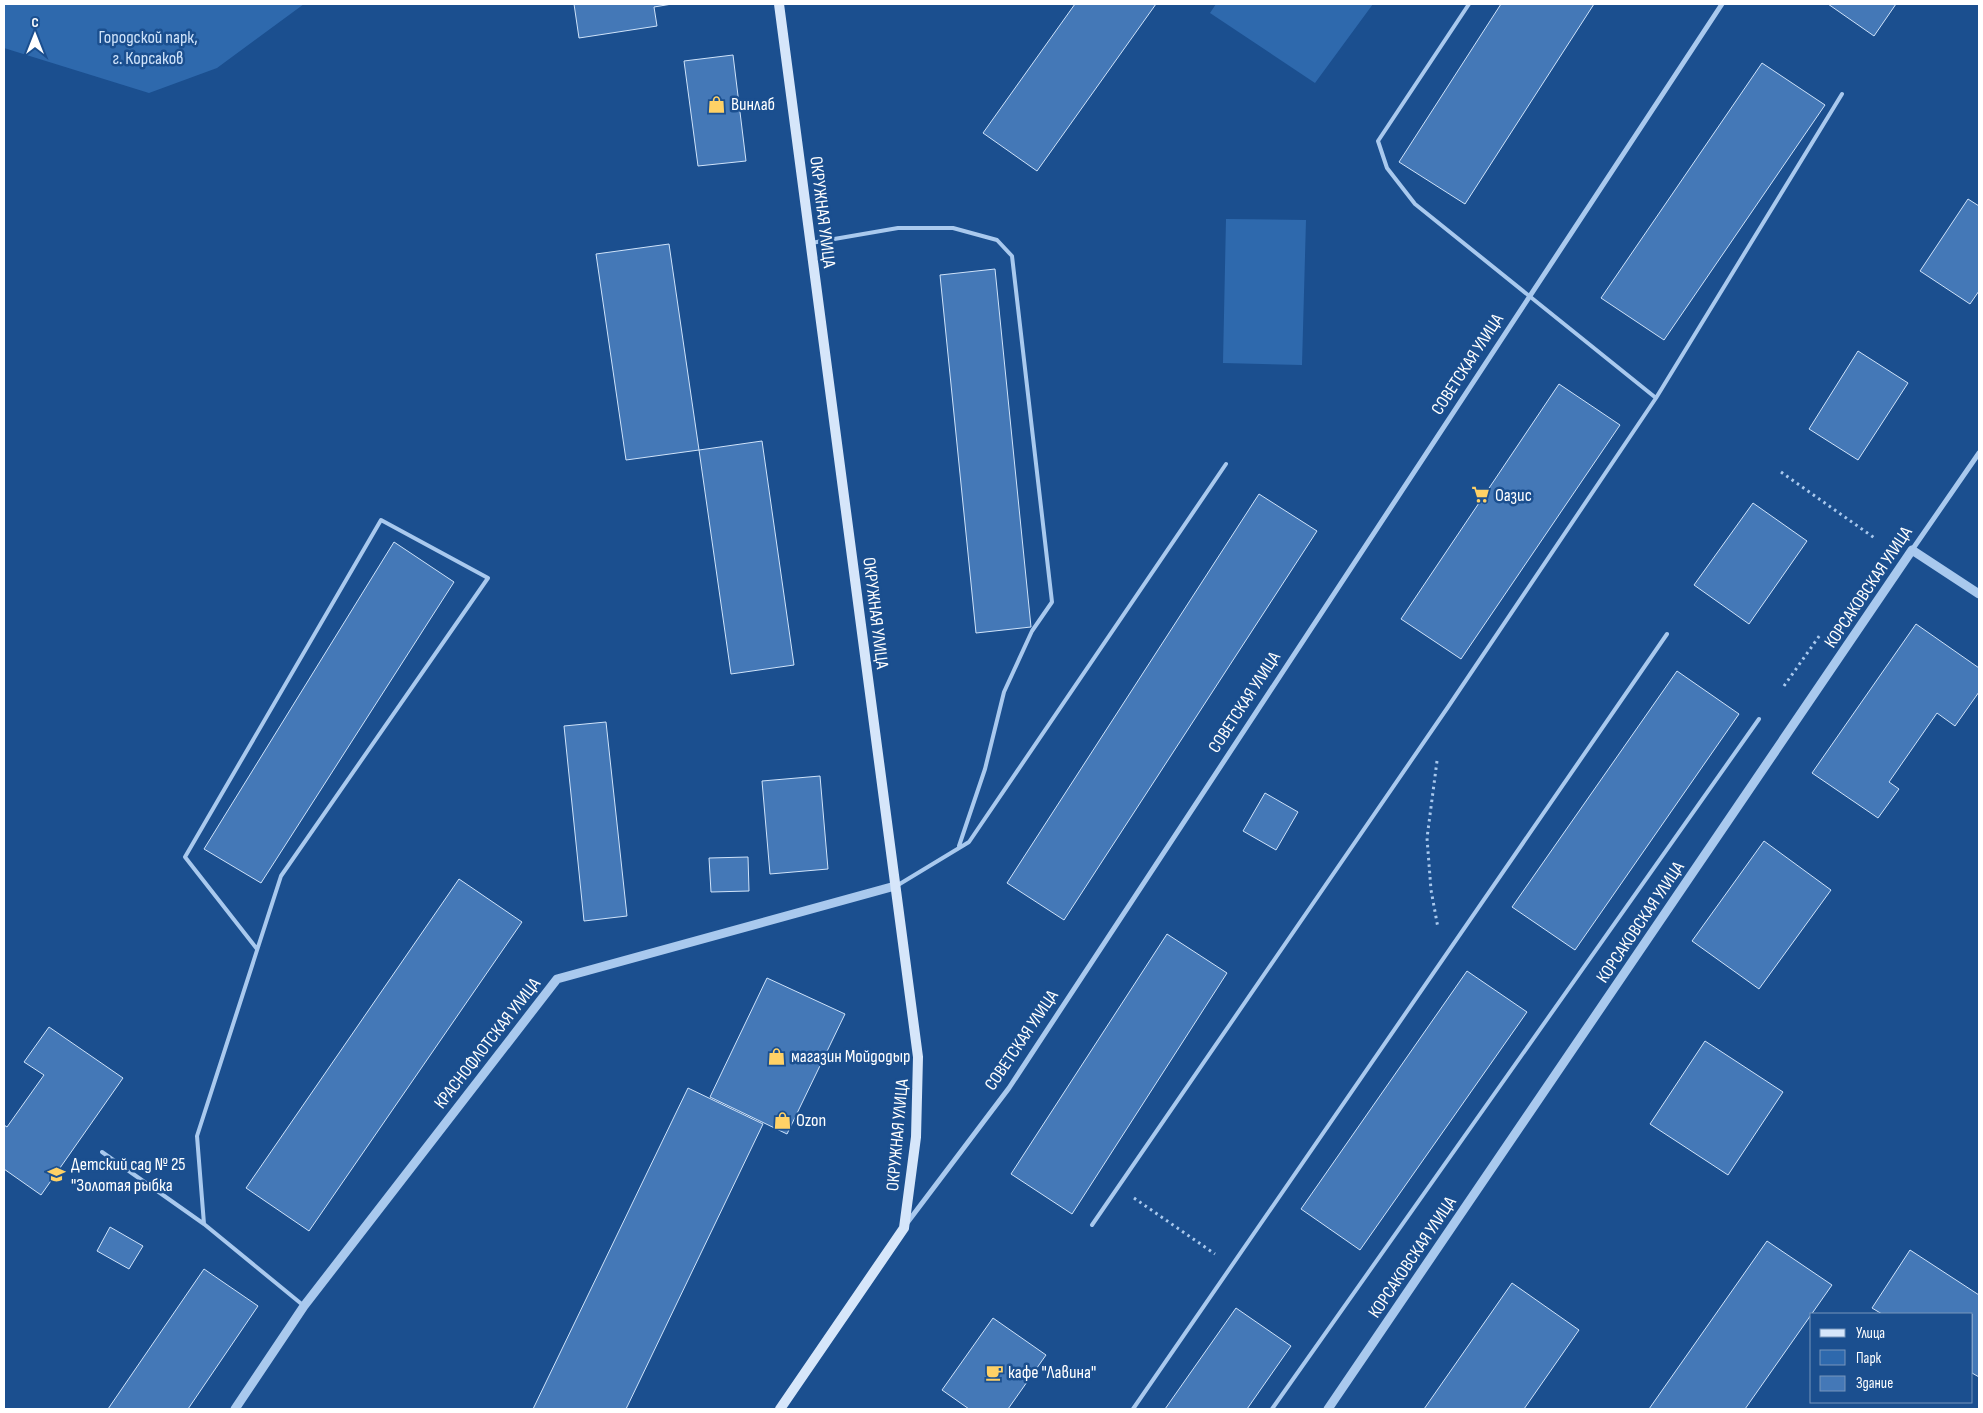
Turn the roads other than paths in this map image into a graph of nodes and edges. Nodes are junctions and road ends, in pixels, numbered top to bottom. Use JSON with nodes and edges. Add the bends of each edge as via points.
{"nodes":[{"id":1,"x":780,"y":4,"type":"edge"},
{"id":2,"x":1469,"y":4,"type":"edge"},
{"id":3,"x":1722,"y":4,"type":"edge"},
{"id":4,"x":1842,"y":94,"type":"dead end"},
{"id":5,"x":811,"y":242,"type":"junction"},
{"id":6,"x":1531,"y":296,"type":"junction"},
{"id":7,"x":1656,"y":398,"type":"junction"},
{"id":8,"x":1979,"y":453,"type":"edge"},
{"id":9,"x":1226,"y":464,"type":"dead end"},
{"id":10,"x":1912,"y":550,"type":"junction"},
{"id":11,"x":1979,"y":594,"type":"edge"},
{"id":12,"x":1667,"y":634,"type":"dead end"},
{"id":13,"x":1759,"y":719,"type":"dead end"},
{"id":14,"x":959,"y":846,"type":"junction"},
{"id":15,"x":895,"y":886,"type":"junction"},
{"id":16,"x":257,"y":949,"type":"junction"},
{"id":17,"x":102,"y":1152,"type":"dead end"},
{"id":18,"x":204,"y":1224,"type":"junction"},
{"id":19,"x":1092,"y":1225,"type":"dead end"},
{"id":20,"x":904,"y":1228,"type":"junction"},
{"id":21,"x":304,"y":1306,"type":"junction"},
{"id":22,"x":235,"y":1409,"type":"edge"},
{"id":23,"x":780,"y":1409,"type":"edge"},
{"id":24,"x":1133,"y":1409,"type":"edge"},
{"id":25,"x":1272,"y":1409,"type":"edge"},
{"id":26,"x":1328,"y":1409,"type":"edge"}],
"edges":[{"from":1,"to":5,"type":"main road","name":"ОКРУЖНАЯ УЛИЦА"},
{"from":2,"to":6,"type":"lane","via":[[1378,141],[1388,168],[1414,204]]},
{"from":3,"to":6,"type":"street","name":"СОВЕТСКАЯ УЛИЦА"},
{"from":4,"to":7,"type":"lane"},
{"from":5,"to":14,"type":"lane","via":[[898,228],[953,228],[997,240],[1012,256],[1052,602],[1032,631],[1004,692],[985,769]]},
{"from":5,"to":15,"type":"main road","name":"ОКРУЖНАЯ УЛИЦА"},
{"from":6,"to":7,"type":"lane"},
{"from":6,"to":20,"type":"street","name":"СОВЕТСКАЯ УЛИЦА","via":[[1009,1088]]},
{"from":7,"to":19,"type":"lane"},
{"from":8,"to":10,"type":"street","name":"КОРСАКОВСКАЯ УЛИЦА"},
{"from":9,"to":14,"type":"lane","via":[[969,842]]},
{"from":10,"to":11,"type":"street"},
{"from":10,"to":26,"type":"street","name":"КОРСАКОВСКАЯ УЛИЦА"},
{"from":12,"to":24,"type":"lane"},
{"from":13,"to":25,"type":"lane"},
{"from":14,"to":15,"type":"lane"},
{"from":15,"to":20,"type":"main road","name":"ОКРУЖНАЯ УЛИЦА","via":[[918,1057],[916,1137]]},
{"from":15,"to":21,"type":"street","name":"КРАСНОФЛОТСКАЯ УЛИЦА","via":[[557,979]]},
{"from":16,"to":16,"type":"lane","via":[[281,876],[488,578],[381,520],[184,857]]},
{"from":16,"to":18,"type":"lane","via":[[197,1136]]},
{"from":17,"to":18,"type":"lane"},
{"from":18,"to":21,"type":"lane"},
{"from":20,"to":23,"type":"main road","name":"СОВЕТСКАЯ УЛИЦА"},
{"from":21,"to":22,"type":"street","name":"КРАСНОФЛОТСКАЯ УЛИЦА"}]}
